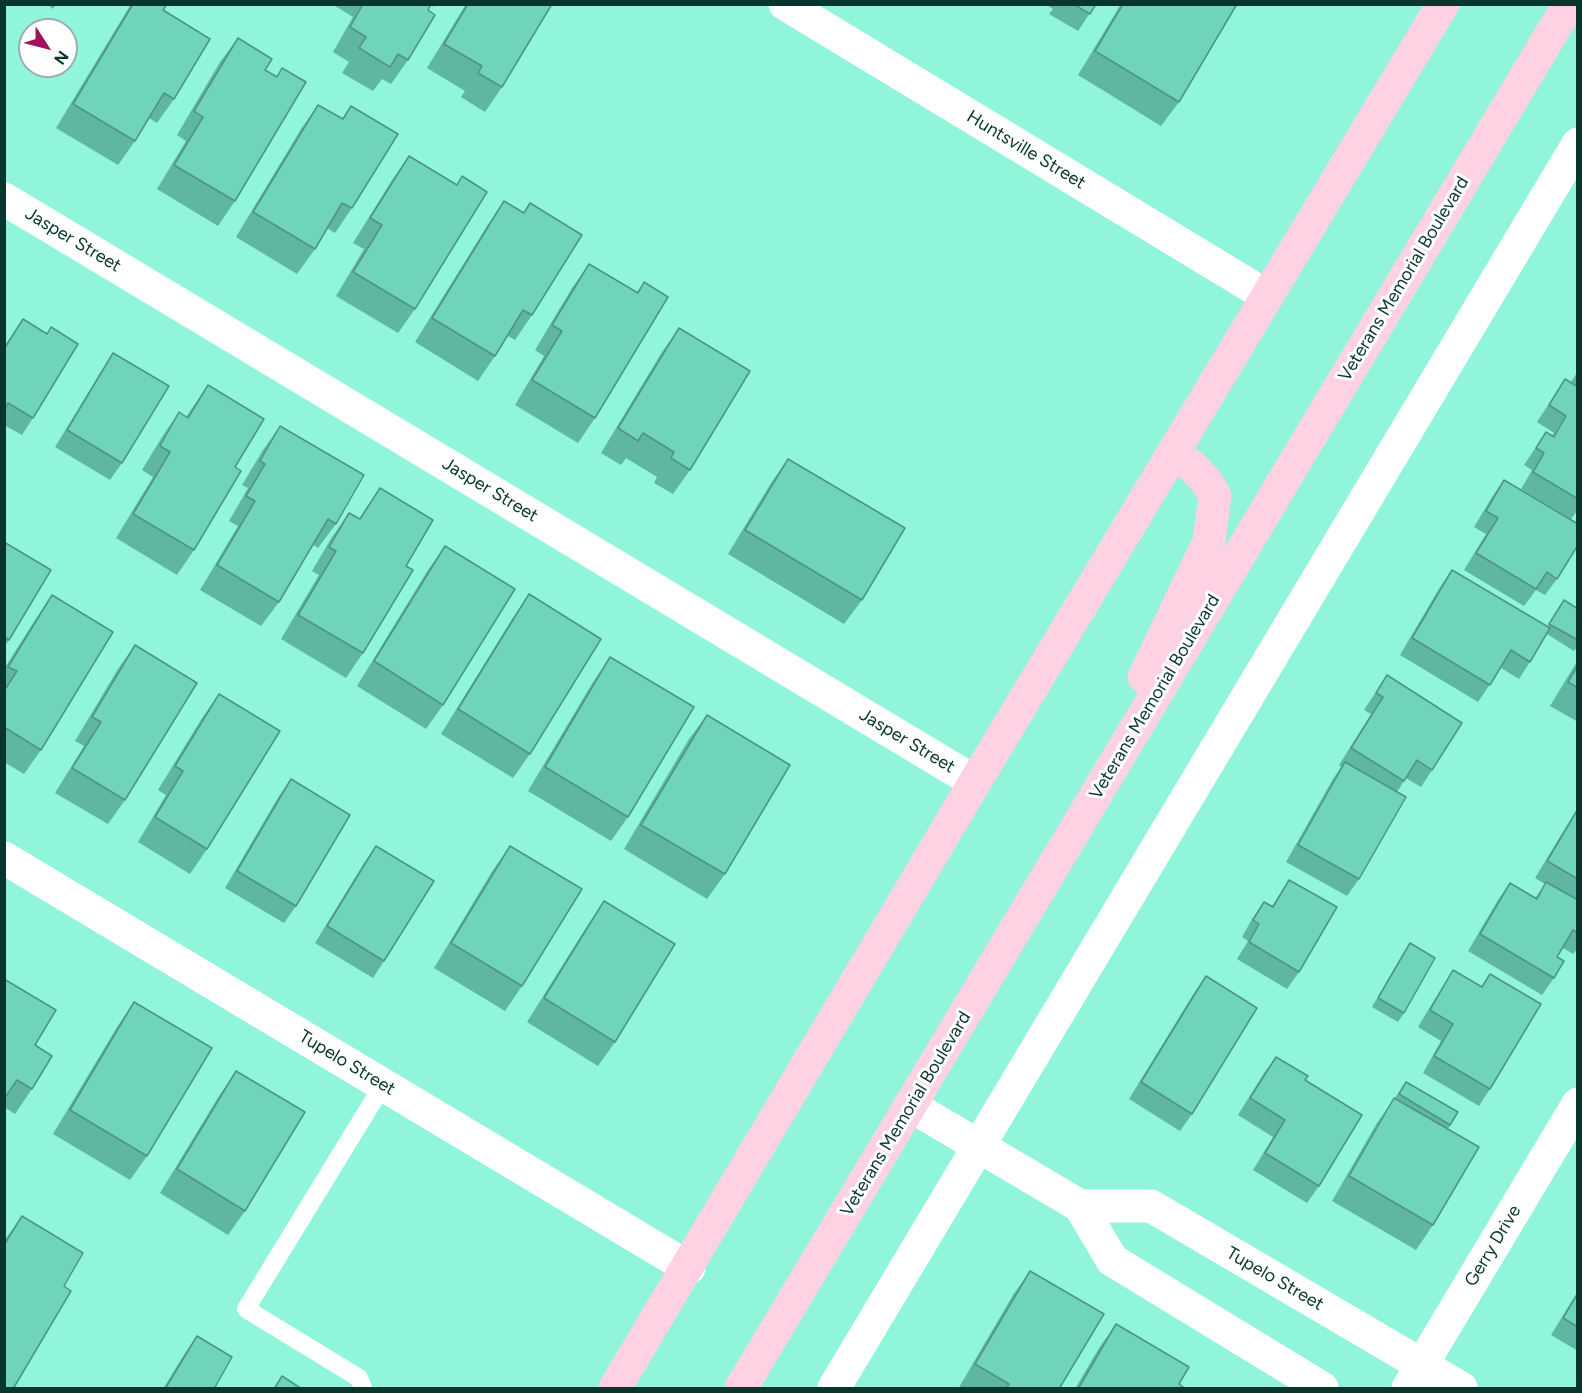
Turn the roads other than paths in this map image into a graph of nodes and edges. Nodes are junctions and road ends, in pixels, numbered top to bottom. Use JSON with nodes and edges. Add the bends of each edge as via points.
{"nodes":[{"id":1,"x":785,"y":4,"type":"edge"},
{"id":2,"x":1443,"y":4,"type":"edge"},
{"id":3,"x":1569,"y":4,"type":"edge"},
{"id":4,"x":1578,"y":144,"type":"edge"},
{"id":5,"x":4,"y":199,"type":"edge"},
{"id":6,"x":1267,"y":296,"type":"junction"},
{"id":7,"x":1172,"y":454,"type":"junction"},
{"id":8,"x":975,"y":782,"type":"junction"},
{"id":9,"x":4,"y":858,"type":"edge"},
{"id":10,"x":1053,"y":868,"type":"junction"},
{"id":11,"x":383,"y":1085,"type":"junction"},
{"id":12,"x":1578,"y":1104,"type":"edge"},
{"id":13,"x":911,"y":1106,"type":"junction"},
{"id":14,"x":979,"y":1146,"type":"junction"},
{"id":15,"x":1080,"y":1206,"type":"junction"},
{"id":16,"x":689,"y":1268,"type":"junction"},
{"id":17,"x":644,"y":1342,"type":"junction"},
{"id":18,"x":1415,"y":1377,"type":"edge"},
{"id":19,"x":363,"y":1389,"type":"edge"},
{"id":20,"x":615,"y":1389,"type":"edge"},
{"id":21,"x":625,"y":1389,"type":"edge"},
{"id":22,"x":741,"y":1389,"type":"edge"},
{"id":23,"x":834,"y":1389,"type":"edge"},
{"id":24,"x":1322,"y":1389,"type":"edge"},
{"id":25,"x":1461,"y":1389,"type":"edge"}],
"edges":[{"from":1,"to":6,"type":"street","name":"Huntsville Street"},
{"from":2,"to":6,"type":"main road"},
{"from":3,"to":10,"type":"main road","name":"Veterans Memorial Boulevard"},
{"from":4,"to":14,"type":"street"},
{"from":5,"to":8,"type":"street","name":"Jasper Street"},
{"from":6,"to":7,"type":"main road"},
{"from":7,"to":8,"type":"main road"},
{"from":7,"to":10,"type":"main road","via":[[1192,466],[1215,496],[1209,541]]},
{"from":8,"to":16,"type":"main road"},
{"from":9,"to":11,"type":"street","name":"Tupelo Street"},
{"from":10,"to":13,"type":"main road","name":"Veterans Memorial Boulevard"},
{"from":11,"to":16,"type":"street","name":"Tupelo Street"},
{"from":11,"to":19,"type":"lane","via":[[246,1309],[359,1378]]},
{"from":12,"to":18,"type":"street","name":"Gerry Drive"},
{"from":13,"to":14,"type":"street"},
{"from":13,"to":22,"type":"main road","name":"Veterans Memorial Boulevard"},
{"from":14,"to":15,"type":"street"},
{"from":14,"to":23,"type":"street"},
{"from":15,"to":18,"type":"street","name":"Tupelo Street","via":[[1151,1206]]},
{"from":15,"to":24,"type":"street","via":[[1112,1260]]},
{"from":16,"to":17,"type":"main road"},
{"from":17,"to":20,"type":"main road"},
{"from":17,"to":21,"type":"main road"},
{"from":18,"to":25,"type":"street","name":"Tupelo Street"}]}
